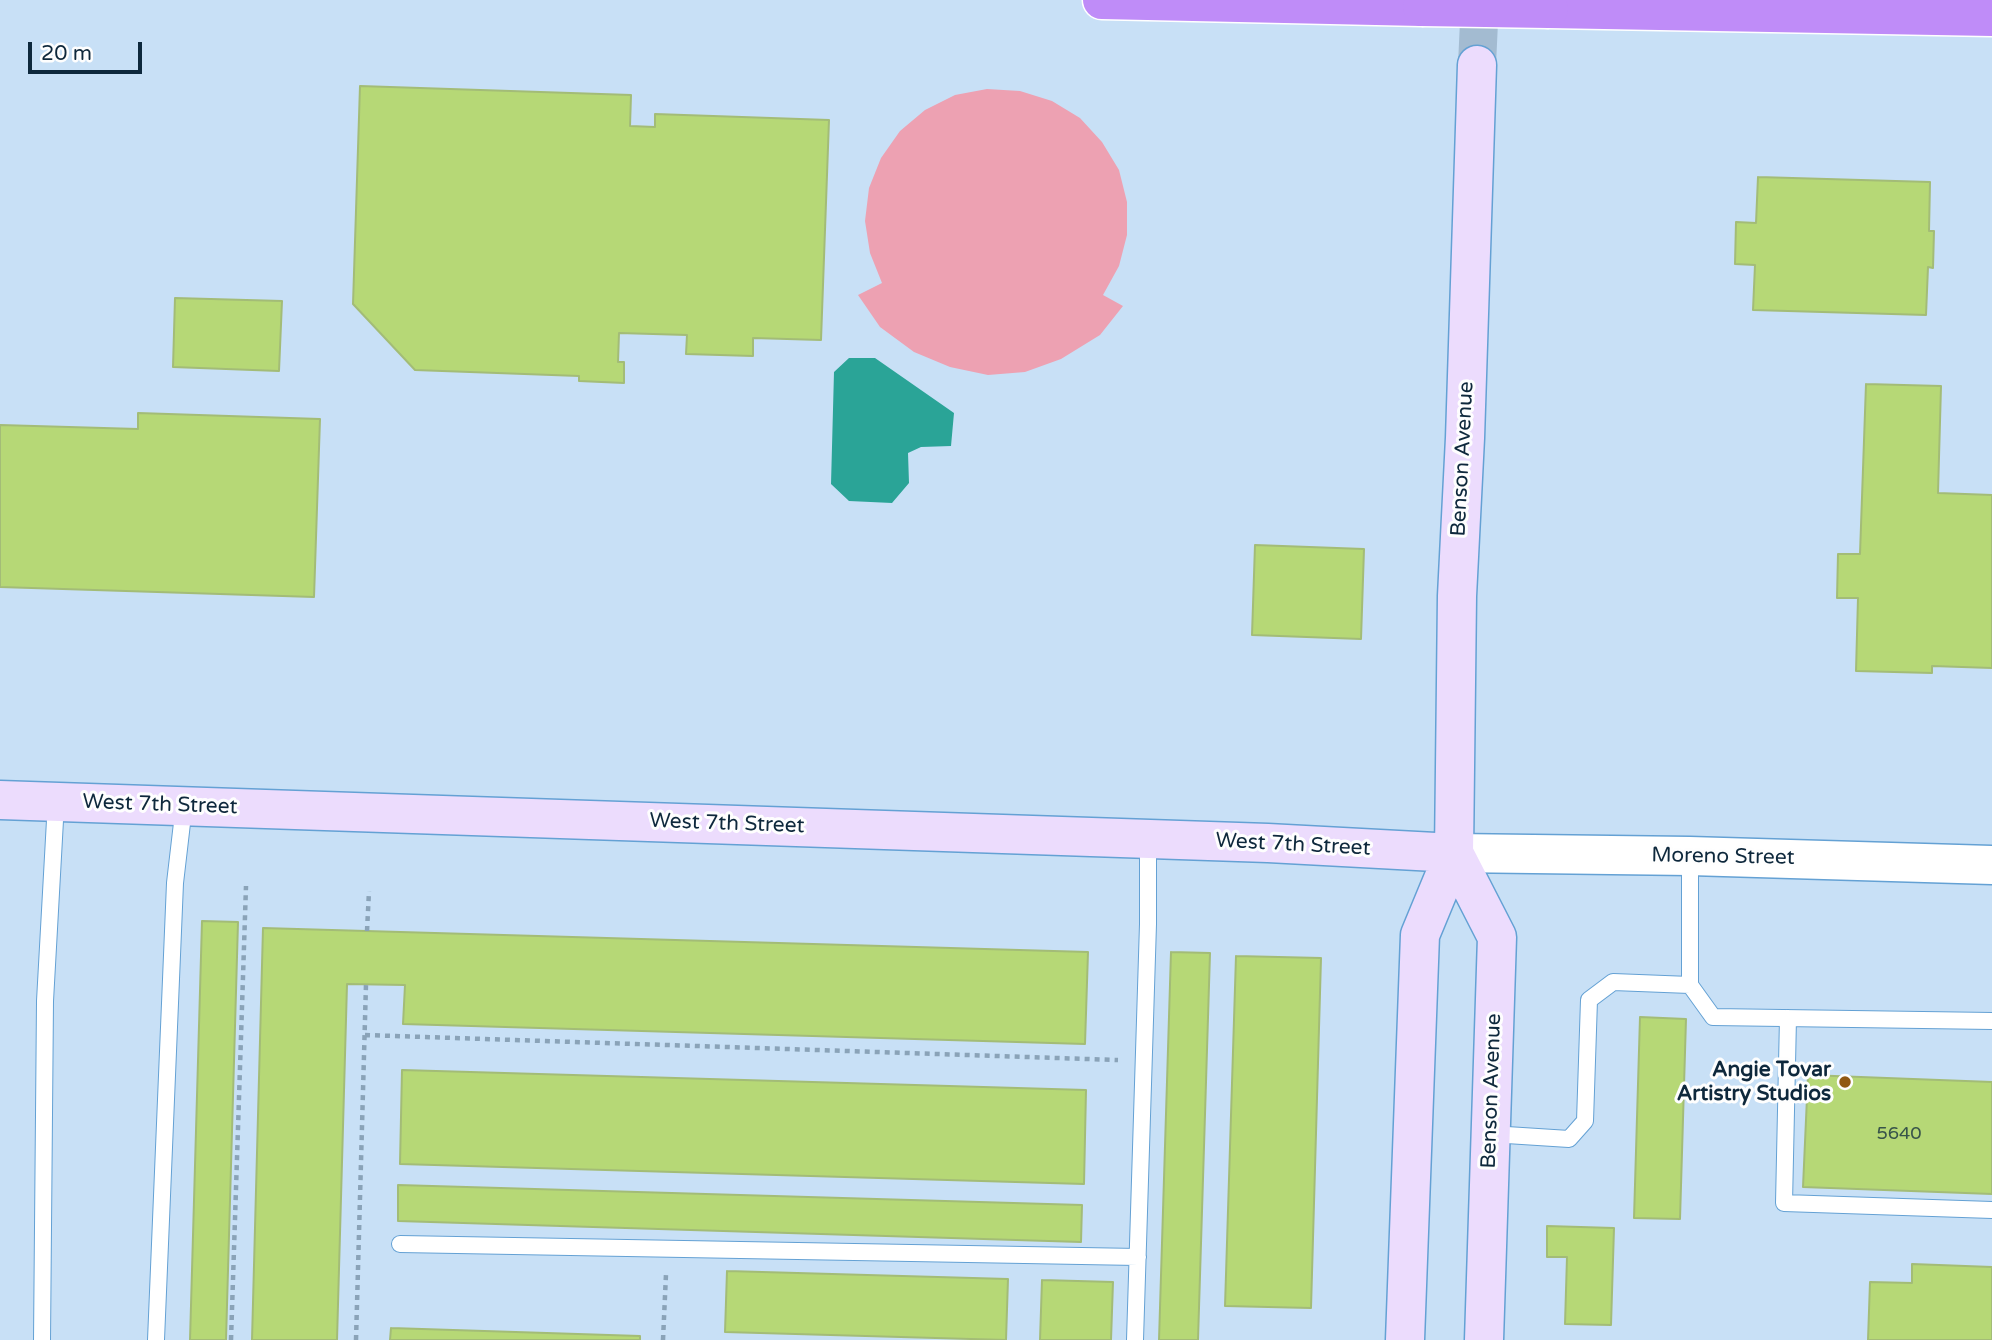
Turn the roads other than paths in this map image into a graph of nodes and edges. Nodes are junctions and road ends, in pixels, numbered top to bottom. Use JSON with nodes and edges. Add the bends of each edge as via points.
{"nodes":[{"id":1,"x":1102,"y":0,"type":"edge"},
{"id":2,"x":1992,"y":17,"type":"edge"},
{"id":3,"x":1477,"y":65,"type":"tunnel mouth"},
{"id":4,"x":0,"y":800,"type":"edge"},
{"id":5,"x":55,"y":802,"type":"junction"},
{"id":6,"x":184,"y":806,"type":"junction"},
{"id":7,"x":1148,"y":839,"type":"junction"},
{"id":8,"x":1454,"y":853,"type":"junction"},
{"id":9,"x":1690,"y":856,"type":"junction"},
{"id":10,"x":1992,"y":865,"type":"edge"},
{"id":11,"x":1690,"y":985,"type":"junction"},
{"id":12,"x":1788,"y":1018,"type":"junction"},
{"id":13,"x":1992,"y":1021,"type":"edge"},
{"id":14,"x":1491,"y":1134,"type":"junction"},
{"id":15,"x":1992,"y":1210,"type":"edge"},
{"id":16,"x":401,"y":1244,"type":"dead end"},
{"id":17,"x":1138,"y":1257,"type":"junction"},
{"id":18,"x":42,"y":1340,"type":"edge"},
{"id":19,"x":156,"y":1340,"type":"edge"},
{"id":20,"x":1135,"y":1340,"type":"edge"},
{"id":21,"x":1405,"y":1340,"type":"edge"},
{"id":22,"x":1484,"y":1340,"type":"edge"}],
"edges":[{"from":1,"to":2,"type":"highway","bridge":true},
{"from":3,"to":8,"type":"main road","name":"Benson Avenue","via":[[1457,596]]},
{"from":4,"to":5,"type":"main road","name":"West 7th Street"},
{"from":5,"to":6,"type":"main road","name":"West 7th Street"},
{"from":5,"to":18,"type":"lane","via":[[45,1001]]},
{"from":6,"to":7,"type":"main road","name":"West 7th Street"},
{"from":6,"to":19,"type":"lane","via":[[176,883]]},
{"from":7,"to":8,"type":"main road","name":"West 7th Street"},
{"from":7,"to":17,"type":"lane"},
{"from":8,"to":9,"type":"street","name":"Moreno Street"},
{"from":8,"to":14,"type":"main road","name":"Benson Avenue","via":[[1497,937]]},
{"from":8,"to":21,"type":"main road","name":"Benson Avenue","via":[[1420,935]]},
{"from":9,"to":10,"type":"street","name":"Moreno Street"},
{"from":9,"to":11,"type":"lane"},
{"from":11,"to":12,"type":"lane","via":[[1713,1017]]},
{"from":11,"to":14,"type":"lane","via":[[1613,982],[1589,1000],[1586,1121],[1569,1139]]},
{"from":12,"to":13,"type":"lane"},
{"from":12,"to":15,"type":"lane","via":[[1784,1203]]},
{"from":14,"to":22,"type":"main road","name":"Benson Avenue"},
{"from":16,"to":17,"type":"lane"},
{"from":17,"to":20,"type":"lane"}]}
